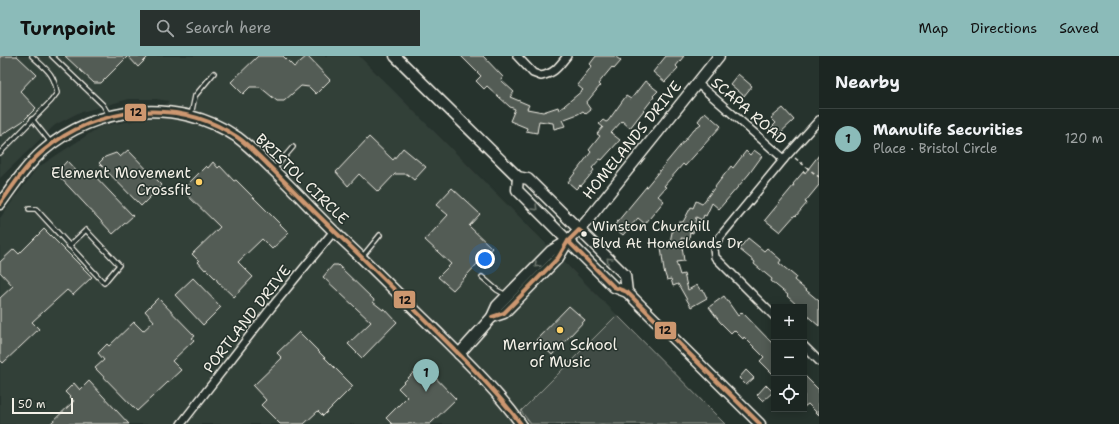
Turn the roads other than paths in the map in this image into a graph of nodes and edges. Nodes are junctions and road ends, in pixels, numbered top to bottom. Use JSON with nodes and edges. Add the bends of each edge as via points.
{"nodes":[{"id":1,"x":32,"y":56,"type":"edge"},
{"id":2,"x":52,"y":56,"type":"edge"},
{"id":3,"x":395,"y":56,"type":"edge"},
{"id":4,"x":517,"y":56,"type":"edge"},
{"id":5,"x":567,"y":56,"type":"edge"},
{"id":6,"x":719,"y":56,"type":"edge"},
{"id":7,"x":214,"y":73,"type":"dead end"},
{"id":8,"x":697,"y":82,"type":"junction"},
{"id":9,"x":110,"y":116,"type":"junction"},
{"id":10,"x":191,"y":116,"type":"junction"},
{"id":11,"x":32,"y":119,"type":"junction"},
{"id":12,"x":819,"y":120,"type":"edge"},
{"id":13,"x":52,"y":144,"type":"junction"},
{"id":14,"x":293,"y":147,"type":"dead end"},
{"id":15,"x":0,"y":153,"type":"edge"},
{"id":16,"x":786,"y":156,"type":"junction"},
{"id":17,"x":274,"y":170,"type":"junction"},
{"id":18,"x":518,"y":177,"type":"junction"},
{"id":19,"x":0,"y":204,"type":"edge"},
{"id":20,"x":29,"y":209,"type":"dead end"},
{"id":21,"x":579,"y":230,"type":"junction"},
{"id":22,"x":334,"y":232,"type":"junction"},
{"id":23,"x":380,"y":235,"type":"dead end"},
{"id":24,"x":568,"y":241,"type":"junction"},
{"id":25,"x":69,"y":246,"type":"junction"},
{"id":26,"x":362,"y":258,"type":"junction"},
{"id":27,"x":482,"y":277,"type":"dead end"},
{"id":28,"x":627,"y":292,"type":"junction"},
{"id":29,"x":507,"y":296,"type":"junction"},
{"id":30,"x":771,"y":313,"type":"edge"},
{"id":31,"x":492,"y":317,"type":"junction"},
{"id":32,"x":807,"y":349,"type":"edge"},
{"id":33,"x":459,"y":354,"type":"junction"},
{"id":34,"x":819,"y":361,"type":"edge"},
{"id":35,"x":181,"y":424,"type":"edge"},
{"id":36,"x":521,"y":424,"type":"edge"},
{"id":37,"x":760,"y":424,"type":"edge"}],
"edges":[{"from":1,"to":11,"type":"lane","via":[[52,75],[56,93]]},
{"from":2,"to":9,"type":"lane","via":[[104,105]]},
{"from":3,"to":18,"type":"street"},
{"from":4,"to":5,"type":"street","via":[[533,73],[541,76],[555,71]]},
{"from":6,"to":8,"type":"street","name":"HOMELANDS DRIVE"},
{"from":7,"to":10,"type":"lane","via":[[195,96]]},
{"from":8,"to":16,"type":"street","name":"SCAPA ROAD"},
{"from":8,"to":21,"type":"street","name":"HOMELANDS DRIVE"},
{"from":9,"to":10,"type":"street","name":"BRISTOL CIRCLE","via":[[160,111]]},
{"from":9,"to":13,"type":"street","name":"BRISTOL CIRCLE","via":[[67,133]]},
{"from":10,"to":17,"type":"street","name":"BRISTOL CIRCLE","via":[[237,137]]},
{"from":11,"to":13,"type":"lane"},
{"from":11,"to":15,"type":"lane"},
{"from":12,"to":16,"type":"street"},
{"from":13,"to":19,"type":"street","name":"BRISTOL CIRCLE","via":[[15,182]]},
{"from":14,"to":17,"type":"lane"},
{"from":16,"to":30,"type":"street","via":[[715,243],[714,249],[715,257]]},
{"from":17,"to":22,"type":"street","name":"BRISTOL CIRCLE"},
{"from":18,"to":21,"type":"street","via":[[528,179]]},
{"from":18,"to":24,"type":"street","one_way":true,"via":[[517,190]]},
{"from":20,"to":25,"type":"lane","via":[[36,209]]},
{"from":21,"to":24,"type":"street","name":"HOMELANDS DRIVE"},
{"from":28,"to":21,"type":"street","one_way":true,"via":[[625,275]]},
{"from":22,"to":26,"type":"street","name":"BRISTOL CIRCLE"},
{"from":22,"to":35,"type":"street","name":"PORTLAND DRIVE"},
{"from":23,"to":26,"type":"lane"},
{"from":24,"to":28,"type":"street","via":[[614,287]]},
{"from":24,"to":29,"type":"street","one_way":true,"via":[[551,251]]},
{"from":24,"to":31,"type":"street","via":[[558,258],[504,313]]},
{"from":25,"to":25,"type":"lane","via":[[104,283],[119,265],[86,230]]},
{"from":26,"to":33,"type":"street","name":"BRISTOL CIRCLE"},
{"from":27,"to":29,"type":"lane"},
{"from":28,"to":37,"type":"street"},
{"from":29,"to":31,"type":"street","via":[[496,306]]},
{"from":31,"to":33,"type":"street"},
{"from":32,"to":34,"type":"street"},
{"from":33,"to":36,"type":"street","name":"BRISTOL CIRCLE"}]}
